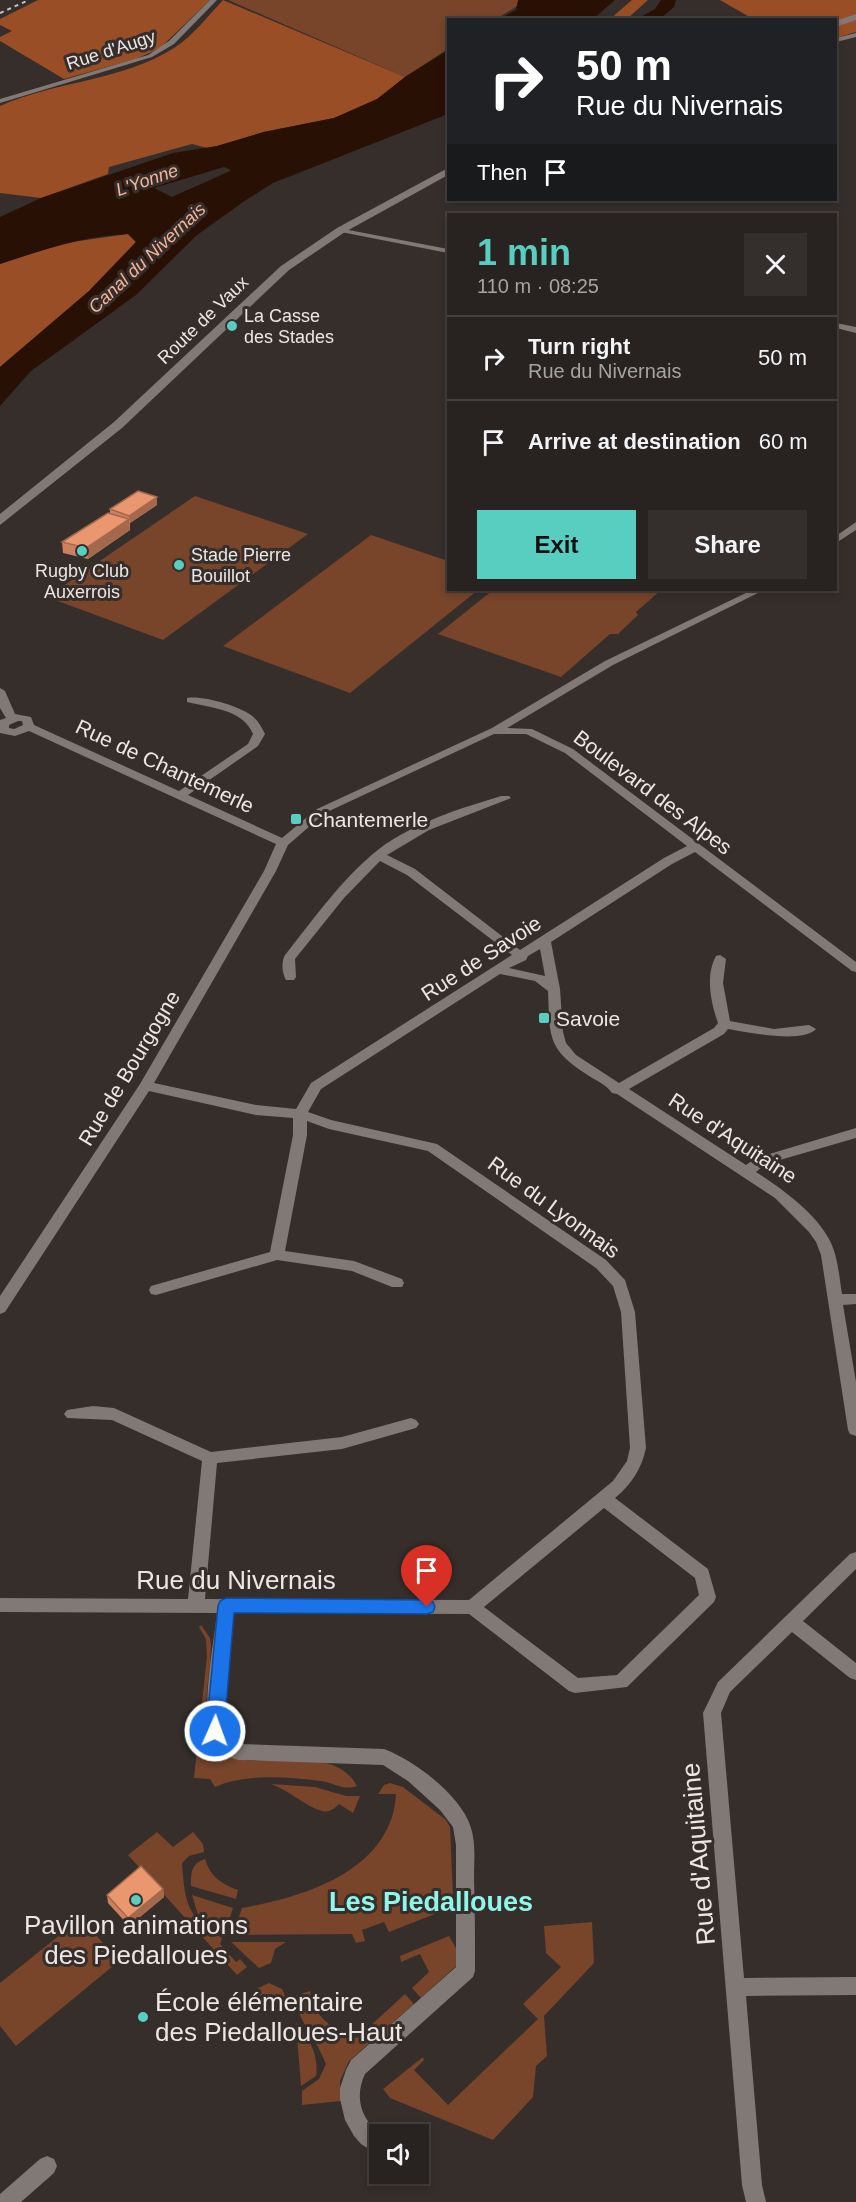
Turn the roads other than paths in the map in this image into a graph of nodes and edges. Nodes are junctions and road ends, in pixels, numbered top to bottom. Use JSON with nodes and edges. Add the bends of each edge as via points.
{"nodes":[{"id":1,"x":214,"y":0,"type":"edge"},
{"id":2,"x":856,"y":17,"type":"edge"},
{"id":3,"x":837,"y":24,"type":"edge"},
{"id":4,"x":856,"y":35,"type":"edge"},
{"id":5,"x":837,"y":40,"type":"edge"},
{"id":6,"x":0,"y":101,"type":"edge"},
{"id":7,"x":447,"y":172,"type":"edge"},
{"id":8,"x":341,"y":230,"type":"junction"},
{"id":9,"x":447,"y":251,"type":"edge"},
{"id":10,"x":837,"y":326,"type":"edge"},
{"id":11,"x":856,"y":330,"type":"edge"},
{"id":12,"x":0,"y":521,"type":"edge"},
{"id":13,"x":856,"y":525,"type":"edge"},
{"id":14,"x":837,"y":539,"type":"edge"},
{"id":15,"x":757,"y":591,"type":"edge"},
{"id":16,"x":0,"y":691,"type":"edge"},
{"id":17,"x":191,"y":700,"type":"dead end"},
{"id":18,"x":6,"y":711,"type":"edge"},
{"id":19,"x":29,"y":727,"type":"junction"},
{"id":20,"x":492,"y":731,"type":"junction"},
{"id":21,"x":6,"y":732,"type":"junction"},
{"id":22,"x":0,"y":745,"type":"edge"},
{"id":23,"x":180,"y":796,"type":"junction"},
{"id":24,"x":505,"y":798,"type":"dead end"},
{"id":25,"x":284,"y":843,"type":"junction"},
{"id":26,"x":695,"y":847,"type":"junction"},
{"id":27,"x":379,"y":856,"type":"junction"},
{"id":28,"x":544,"y":940,"type":"junction"},
{"id":29,"x":522,"y":957,"type":"junction"},
{"id":30,"x":720,"y":959,"type":"dead end"},
{"id":31,"x":856,"y":968,"type":"edge"},
{"id":32,"x":499,"y":970,"type":"junction"},
{"id":33,"x":290,"y":977,"type":"dead end"},
{"id":34,"x":554,"y":988,"type":"junction"},
{"id":35,"x":725,"y":1024,"type":"junction"},
{"id":36,"x":809,"y":1029,"type":"dead end"},
{"id":37,"x":146,"y":1086,"type":"junction"},
{"id":38,"x":617,"y":1090,"type":"junction"},
{"id":39,"x":300,"y":1114,"type":"junction"},
{"id":40,"x":856,"y":1133,"type":"edge"},
{"id":41,"x":748,"y":1171,"type":"junction"},
{"id":42,"x":277,"y":1255,"type":"junction"},
{"id":43,"x":397,"y":1283,"type":"dead end"},
{"id":44,"x":156,"y":1290,"type":"dead end"},
{"id":45,"x":856,"y":1299,"type":"edge"},
{"id":46,"x":836,"y":1300,"type":"junction"},
{"id":47,"x":0,"y":1308,"type":"edge"},
{"id":48,"x":72,"y":1414,"type":"dead end"},
{"id":49,"x":855,"y":1421,"type":"edge"},
{"id":50,"x":411,"y":1424,"type":"dead end"},
{"id":51,"x":210,"y":1458,"type":"junction"},
{"id":52,"x":603,"y":1498,"type":"junction"},
{"id":53,"x":856,"y":1559,"type":"edge"},
{"id":54,"x":0,"y":1605,"type":"edge"},
{"id":55,"x":196,"y":1605,"type":"junction"},
{"id":56,"x":226,"y":1606,"type":"junction"},
{"id":57,"x":472,"y":1607,"type":"junction"},
{"id":58,"x":792,"y":1622,"type":"junction"},
{"id":59,"x":856,"y":1672,"type":"edge"},
{"id":60,"x":736,"y":1986,"type":"junction"},
{"id":61,"x":856,"y":1986,"type":"edge"},
{"id":62,"x":369,"y":2139,"type":"edge"},
{"id":63,"x":47,"y":2166,"type":"dead end"},
{"id":64,"x":6,"y":2202,"type":"edge"},
{"id":65,"x":756,"y":2202,"type":"edge"}],
"edges":[{"from":1,"to":6,"type":"street","name":"Rue d'Augy","via":[[165,49]]},
{"from":2,"to":3,"type":"street"},
{"from":4,"to":5,"type":"street"},
{"from":7,"to":8,"type":"street","name":"Route de Vaux"},
{"from":8,"to":9,"type":"street"},
{"from":8,"to":12,"type":"street","name":"Route de Vaux","via":[[278,273],[124,420]]},
{"from":10,"to":11,"type":"street"},
{"from":13,"to":14,"type":"street"},
{"from":15,"to":20,"type":"street","via":[[609,663]]},
{"from":16,"to":18,"type":"street"},
{"from":17,"to":23,"type":"street","via":[[245,716],[255,722],[259,734],[252,746]]},
{"from":18,"to":19,"type":"street","name":"Rue de Chantemerle","via":[[27,720]]},
{"from":18,"to":21,"type":"street","via":[[1,725]]},
{"from":19,"to":21,"type":"street","via":[[22,732]]},
{"from":19,"to":23,"type":"street","name":"Rue de Chantemerle"},
{"from":20,"to":25,"type":"street","name":"Boulevard des Alpes","via":[[337,802],[304,823]]},
{"from":20,"to":26,"type":"street","name":"Boulevard des Alpes","via":[[528,731],[569,751]]},
{"from":21,"to":22,"type":"street"},
{"from":23,"to":25,"type":"street","name":"Rue de Chantemerle"},
{"from":24,"to":27,"type":"street","via":[[462,811]]},
{"from":25,"to":37,"type":"street","name":"Rue de Bourgogne"},
{"from":26,"to":28,"type":"street","name":"Rue de Savoie"},
{"from":26,"to":31,"type":"street","name":"Boulevard des Alpes"},
{"from":27,"to":29,"type":"street","via":[[411,872]]},
{"from":27,"to":33,"type":"street","via":[[289,958]]},
{"from":28,"to":29,"type":"street","name":"Rue de Savoie"},
{"from":28,"to":34,"type":"street","name":"Rue d'Aquitaine"},
{"from":29,"to":32,"type":"street","name":"Rue de Savoie"},
{"from":30,"to":35,"type":"street","via":[[716,969]]},
{"from":32,"to":34,"type":"street","via":[[538,978]]},
{"from":32,"to":39,"type":"street","name":"Rue de Savoie","via":[[316,1086]]},
{"from":34,"to":38,"type":"street","name":"Rue d'Aquitaine","via":[[560,1044],[571,1058]]},
{"from":35,"to":36,"type":"street","via":[[774,1033]]},
{"from":35,"to":38,"type":"street"},
{"from":37,"to":39,"type":"street","name":"Rue du Lyonnais","via":[[256,1110]]},
{"from":37,"to":47,"type":"street","name":"Rue de Bourgogne"},
{"from":38,"to":41,"type":"street","name":"Rue d'Aquitaine"},
{"from":39,"to":42,"type":"street","via":[[300,1135]]},
{"from":39,"to":52,"type":"street","name":"Rue du Lyonnais","via":[[432,1147],[601,1264],[620,1284],[628,1312],[638,1448],[628,1474]]},
{"from":40,"to":41,"type":"street","via":[[761,1161]]},
{"from":41,"to":46,"type":"street","name":"Rue d'Aquitaine","via":[[790,1201],[823,1240]]},
{"from":42,"to":43,"type":"street","via":[[354,1266]]},
{"from":42,"to":44,"type":"street"},
{"from":45,"to":46,"type":"street"},
{"from":46,"to":49,"type":"street","name":"Rue d'Aquitaine"},
{"from":48,"to":51,"type":"street","via":[[114,1414]]},
{"from":50,"to":51,"type":"street","via":[[342,1443]]},
{"from":51,"to":55,"type":"street"},
{"from":52,"to":57,"type":"street","name":"Rue du Lyonnais"},
{"from":52,"to":57,"type":"street","via":[[702,1574],[708,1598],[621,1682],[575,1686]]},
{"from":53,"to":58,"type":"street","name":"Rue d'Aquitaine"},
{"from":54,"to":55,"type":"street","name":"Rue du Nivernais"},
{"from":55,"to":56,"type":"street","name":"Rue du Nivernais"},
{"from":56,"to":57,"type":"street","name":"Rue du Nivernais"},
{"from":56,"to":62,"type":"street","via":[[215,1716],[220,1741],[238,1752],[374,1755],[392,1759],[450,1808],[462,1824],[466,1971],[358,2067],[349,2086],[354,2119]]},
{"from":58,"to":59,"type":"street"},
{"from":58,"to":60,"type":"street","name":"Rue d'Aquitaine","via":[[724,1687],[712,1713]]},
{"from":60,"to":61,"type":"street"},
{"from":60,"to":65,"type":"street","name":"Rue d'Aquitaine"},
{"from":63,"to":64,"type":"street"}]}
